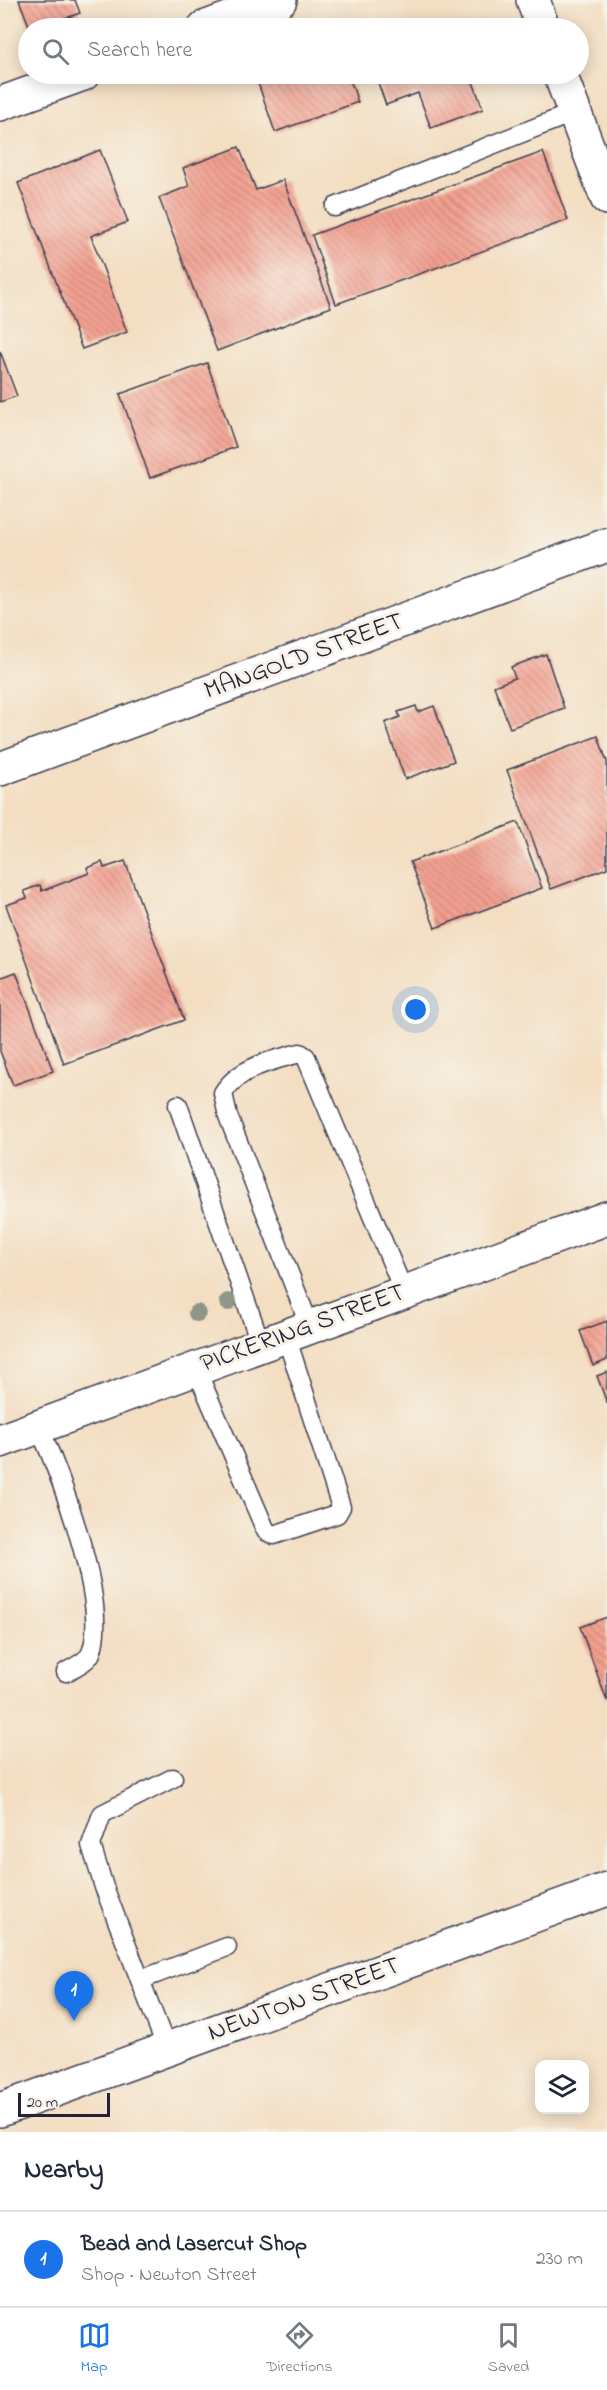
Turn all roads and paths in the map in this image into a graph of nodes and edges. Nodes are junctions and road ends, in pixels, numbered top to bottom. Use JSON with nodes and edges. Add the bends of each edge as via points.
{"nodes":[{"id":1,"x":280,"y":0,"type":"edge"},
{"id":2,"x":533,"y":0,"type":"edge"},
{"id":3,"x":231,"y":18,"type":"edge"},
{"id":4,"x":539,"y":18,"type":"edge"},
{"id":5,"x":55,"y":84,"type":"edge"},
{"id":6,"x":564,"y":84,"type":"edge"},
{"id":7,"x":0,"y":104,"type":"edge"},
{"id":8,"x":575,"y":112,"type":"junction"},
{"id":9,"x":607,"y":198,"type":"edge"},
{"id":10,"x":335,"y":207,"type":"dead end"},
{"id":11,"x":607,"y":545,"type":"edge"},
{"id":12,"x":0,"y":769,"type":"edge"},
{"id":13,"x":178,"y":1106,"type":"dead end"},
{"id":14,"x":607,"y":1218,"type":"edge"},
{"id":15,"x":404,"y":1292,"type":"junction"},
{"id":16,"x":286,"y":1336,"type":"junction"},
{"id":17,"x":196,"y":1369,"type":"junction"},
{"id":18,"x":39,"y":1427,"type":"junction"},
{"id":19,"x":0,"y":1441,"type":"edge"},
{"id":20,"x":66,"y":1672,"type":"dead end"},
{"id":21,"x":173,"y":1778,"type":"dead end"},
{"id":22,"x":607,"y":1889,"type":"edge"},
{"id":23,"x":227,"y":1947,"type":"dead end"},
{"id":24,"x":140,"y":1980,"type":"junction"},
{"id":25,"x":167,"y":2049,"type":"junction"},
{"id":26,"x":0,"y":2110,"type":"edge"}],
"edges":[{"from":1,"to":3,"type":"street"},
{"from":2,"to":4,"type":"street"},
{"from":5,"to":7,"type":"street"},
{"from":6,"to":8,"type":"street"},
{"from":8,"to":9,"type":"street"},
{"from":8,"to":10,"type":"lane"},
{"from":11,"to":12,"type":"street","name":"MANGOLD STREET"},
{"from":13,"to":16,"type":"lane"},
{"from":14,"to":15,"type":"street","name":"PICKERING STREET"},
{"from":15,"to":16,"type":"street","name":"PICKERING STREET"},
{"from":15,"to":16,"type":"lane","via":[[306,1057],[300,1053],[279,1058],[246,1071],[229,1083],[223,1093]]},
{"from":16,"to":17,"type":"street","name":"PICKERING STREET"},
{"from":16,"to":17,"type":"lane","via":[[341,1507],[337,1514],[274,1535],[266,1531]]},
{"from":17,"to":18,"type":"street","name":"PICKERING STREET"},
{"from":18,"to":19,"type":"street","name":"PICKERING STREET"},
{"from":18,"to":20,"type":"lane","via":[[62,1479],[97,1625],[88,1659]]},
{"from":21,"to":24,"type":"lane","via":[[102,1814],[91,1845]]},
{"from":22,"to":25,"type":"street","name":"NEWTON STREET"},
{"from":23,"to":24,"type":"lane"},
{"from":24,"to":25,"type":"lane"},
{"from":25,"to":26,"type":"street","name":"NEWTON STREET"}]}
